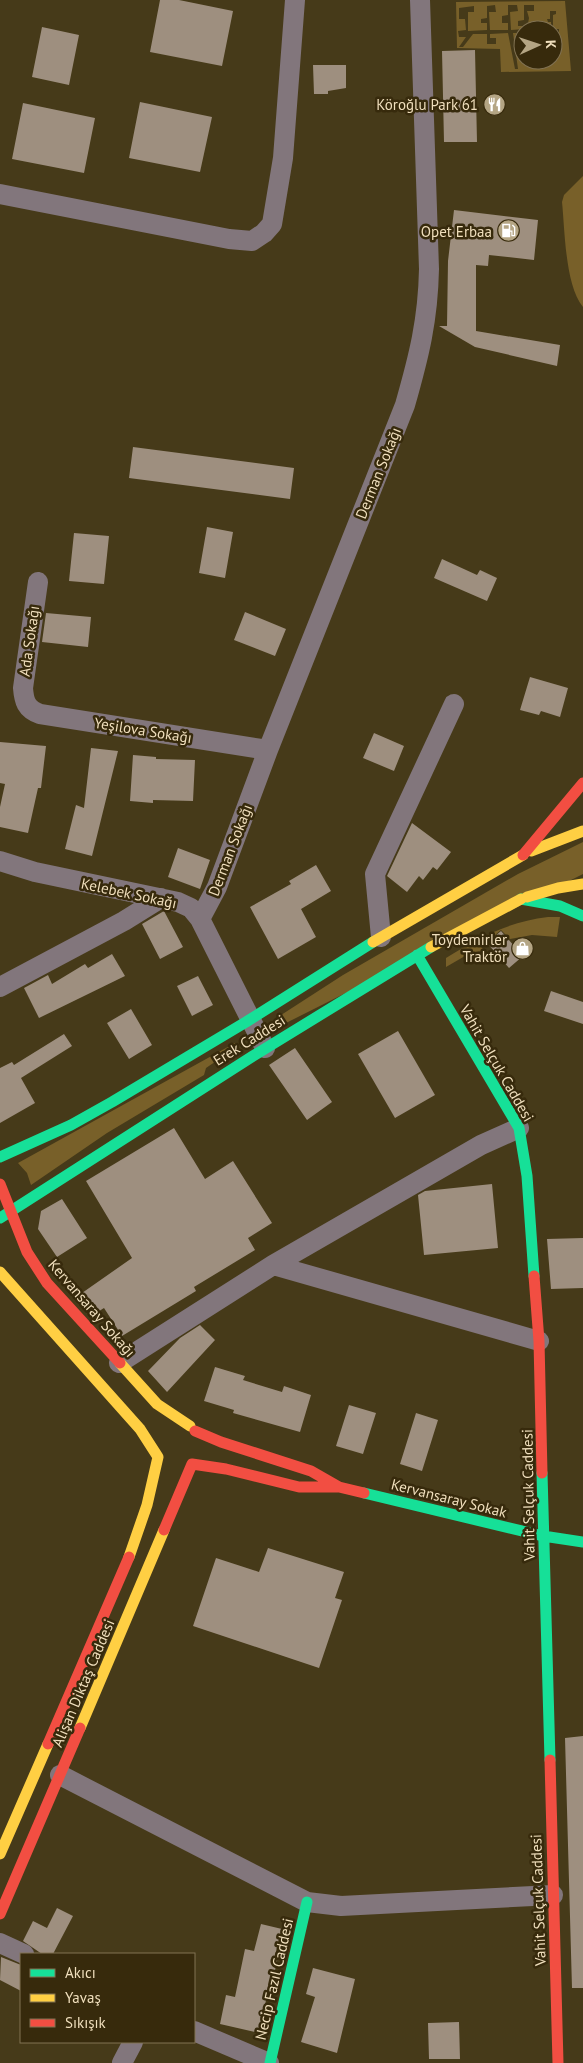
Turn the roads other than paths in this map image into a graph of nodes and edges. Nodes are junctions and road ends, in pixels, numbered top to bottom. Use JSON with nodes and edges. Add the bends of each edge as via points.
{"nodes":[{"id":1,"x":295,"y":0,"type":"edge"},
{"id":2,"x":420,"y":0,"type":"edge"},
{"id":3,"x":0,"y":194,"type":"edge"},
{"id":4,"x":38,"y":582,"type":"dead end"},
{"id":5,"x":24,"y":700,"type":"joint"},
{"id":6,"x":454,"y":704,"type":"dead end"},
{"id":7,"x":268,"y":750,"type":"junction"},
{"id":8,"x":583,"y":783,"type":"edge"},
{"id":9,"x":583,"y":831,"type":"edge"},
{"id":10,"x":523,"y":855,"type":"junction"},
{"id":11,"x":0,"y":861,"type":"edge"},
{"id":12,"x":583,"y":884,"type":"edge"},
{"id":13,"x":161,"y":898,"type":"junction"},
{"id":14,"x":521,"y":899,"type":"junction"},
{"id":15,"x":583,"y":916,"type":"edge"},
{"id":16,"x":200,"y":919,"type":"junction"},
{"id":17,"x":381,"y":937,"type":"junction"},
{"id":18,"x":417,"y":955,"type":"junction"},
{"id":19,"x":0,"y":987,"type":"edge"},
{"id":20,"x":250,"y":1020,"type":"junction"},
{"id":21,"x":265,"y":1048,"type":"junction"},
{"id":22,"x":519,"y":1128,"type":"junction"},
{"id":23,"x":0,"y":1157,"type":"edge"},
{"id":24,"x":1,"y":1185,"type":"edge"},
{"id":25,"x":12,"y":1211,"type":"junction"},
{"id":26,"x":0,"y":1217,"type":"edge"},
{"id":27,"x":273,"y":1266,"type":"junction"},
{"id":28,"x":0,"y":1272,"type":"edge"},
{"id":29,"x":539,"y":1341,"type":"junction"},
{"id":30,"x":119,"y":1363,"type":"junction"},
{"id":31,"x":168,"y":1425,"type":"dead end"},
{"id":32,"x":193,"y":1429,"type":"junction"},
{"id":33,"x":158,"y":1435,"type":"dead end"},
{"id":34,"x":158,"y":1457,"type":"junction"},
{"id":35,"x":192,"y":1464,"type":"junction"},
{"id":36,"x":339,"y":1487,"type":"junction"},
{"id":37,"x":543,"y":1536,"type":"junction"},
{"id":38,"x":583,"y":1542,"type":"edge"},
{"id":39,"x":60,"y":1775,"type":"junction"},
{"id":40,"x":0,"y":1854,"type":"edge"},
{"id":41,"x":553,"y":1895,"type":"junction"},
{"id":42,"x":307,"y":1902,"type":"junction"},
{"id":43,"x":0,"y":1914,"type":"edge"},
{"id":44,"x":0,"y":1943,"type":"edge"},
{"id":45,"x":22,"y":1953,"type":"edge"},
{"id":46,"x":195,"y":2031,"type":"edge"},
{"id":47,"x":132,"y":2043,"type":"edge"},
{"id":48,"x":122,"y":2063,"type":"edge"},
{"id":49,"x":269,"y":2063,"type":"edge"},
{"id":50,"x":558,"y":2063,"type":"edge"}],
"edges":[{"from":1,"to":3,"type":"street","via":[[277,203],[272,224],[252,241],[230,240]]},
{"from":2,"to":7,"type":"street","name":"Derman Sokağı","via":[[429,268],[425,327],[405,405]]},
{"from":4,"to":5,"type":"street","name":"Ada Sokağı","via":[[24,671]]},
{"from":5,"to":7,"type":"street","name":"Yeşilova Sokağı","via":[[30,710],[40,714]]},
{"from":6,"to":17,"type":"street","via":[[374,874]]},
{"from":7,"to":16,"type":"street","name":"Derman Sokağı","via":[[217,887]]},
{"from":8,"to":10,"type":"main road"},
{"from":9,"to":10,"type":"main road"},
{"from":10,"to":17,"type":"main road","name":"Erek Caddesi"},
{"from":11,"to":13,"type":"street","name":"Kelebek Sokağı","via":[[35,872]]},
{"from":12,"to":14,"type":"main road","name":"Erek Caddesi"},
{"from":13,"to":16,"type":"street","name":"Kelebek Sokağı","via":[[191,908]]},
{"from":13,"to":19,"type":"street"},
{"from":14,"to":15,"type":"main road","via":[[560,906]]},
{"from":14,"to":18,"type":"main road","name":"Erek Caddesi"},
{"from":16,"to":20,"type":"street","name":"Kelebek Sokağı"},
{"from":17,"to":20,"type":"main road","name":"Erek Caddesi"},
{"from":18,"to":21,"type":"main road","name":"Erek Caddesi"},
{"from":18,"to":22,"type":"main road","name":"Vahit Selçuk Caddesi"},
{"from":20,"to":21,"type":"street","name":"Kelebek Sokağı"},
{"from":20,"to":23,"type":"main road","name":"Erek Caddesi","via":[[80,1120]]},
{"from":21,"to":25,"type":"main road","name":"Erek Caddesi"},
{"from":22,"to":27,"type":"street","via":[[481,1145]]},
{"from":22,"to":29,"type":"main road","name":"Vahit Selçuk Caddesi","via":[[527,1176]]},
{"from":24,"to":25,"type":"main road","name":"Kervansaray Sokağı"},
{"from":24,"to":26,"type":"main road","name":"Erek Caddesi","via":[[4,1205]]},
{"from":25,"to":26,"type":"main road","name":"Erek Caddesi"},
{"from":25,"to":30,"type":"main road","name":"Kervansaray Sokağı","via":[[27,1252],[47,1283]]},
{"from":27,"to":29,"type":"street"},
{"from":27,"to":30,"type":"street"},
{"from":28,"to":34,"type":"main road","via":[[140,1428]]},
{"from":29,"to":37,"type":"main road","name":"Vahit Selçuk Caddesi"},
{"from":30,"to":32,"type":"main road","name":"Kervansaray Sokağı","via":[[157,1404]]},
{"from":31,"to":32,"type":"main road","via":[[183,1423]]},
{"from":32,"to":35,"type":"main road","via":[[200,1448]]},
{"from":32,"to":36,"type":"main road","name":"Kervansaray Sokak","via":[[221,1442],[311,1471]]},
{"from":33,"to":34,"type":"main road"},
{"from":34,"to":35,"type":"main road","via":[[173,1468]]},
{"from":34,"to":40,"type":"main road","name":"Alişan Diktaş Caddesi","via":[[153,1486],[136,1536]]},
{"from":35,"to":36,"type":"main road","name":"Kervansaray Sokak","via":[[226,1468],[299,1487]]},
{"from":35,"to":39,"type":"main road","name":"Alişan Diktaş Caddesi"},
{"from":36,"to":37,"type":"main road","name":"Kervansaray Sokak"},
{"from":37,"to":38,"type":"main road","name":"Kervansaray Sokak"},
{"from":37,"to":41,"type":"main road","name":"Vahit Selçuk Caddesi"},
{"from":39,"to":42,"type":"street"},
{"from":39,"to":43,"type":"main road","name":"Alişan Diktaş Caddesi"},
{"from":41,"to":42,"type":"street","via":[[342,1906]]},
{"from":41,"to":50,"type":"main road","name":"Vahit Selçuk Caddesi"},
{"from":42,"to":49,"type":"main road","name":"Necip Fazıl Caddesi"},
{"from":44,"to":45,"type":"street"},
{"from":46,"to":49,"type":"street"},
{"from":47,"to":48,"type":"street"}]}
